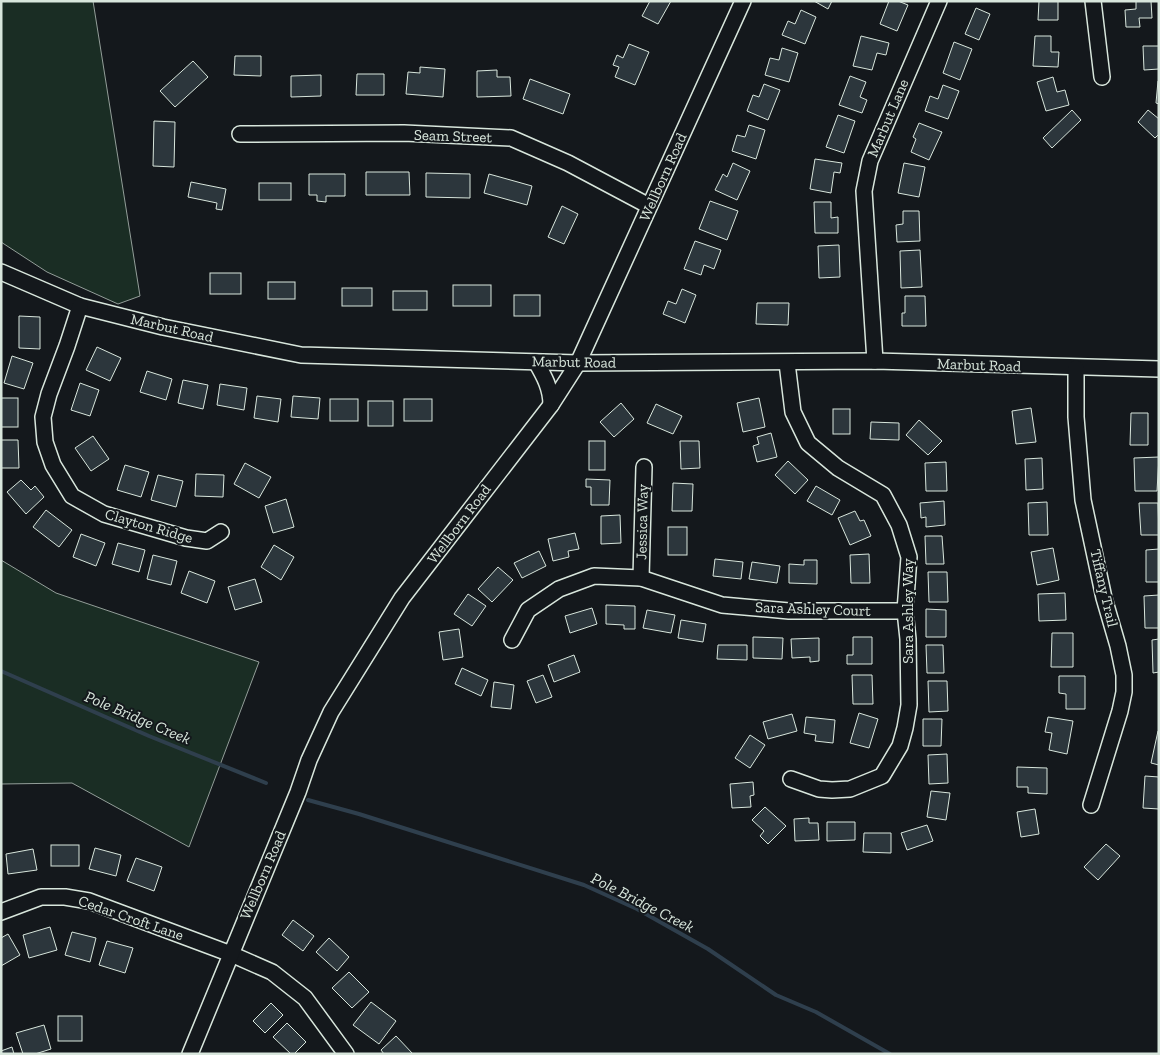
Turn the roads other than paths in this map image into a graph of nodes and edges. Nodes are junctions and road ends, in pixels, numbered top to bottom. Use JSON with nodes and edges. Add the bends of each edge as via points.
{"nodes":[{"id":1,"x":743,"y":1,"type":"edge"},
{"id":2,"x":939,"y":1,"type":"edge"},
{"id":3,"x":1094,"y":1,"type":"edge"},
{"id":4,"x":1102,"y":76,"type":"dead end"},
{"id":5,"x":240,"y":134,"type":"dead end"},
{"id":6,"x":649,"y":206,"type":"junction"},
{"id":7,"x":1,"y":272,"type":"edge"},
{"id":8,"x":80,"y":306,"type":"junction"},
{"id":9,"x":875,"y":361,"type":"junction"},
{"id":10,"x":536,"y":362,"type":"junction"},
{"id":11,"x":578,"y":363,"type":"junction"},
{"id":12,"x":787,"y":363,"type":"junction"},
{"id":13,"x":1076,"y":368,"type":"junction"},
{"id":14,"x":1159,"y":369,"type":"edge"},
{"id":15,"x":551,"y":405,"type":"junction"},
{"id":16,"x":644,"y":467,"type":"dead end"},
{"id":17,"x":221,"y":532,"type":"dead end"},
{"id":18,"x":641,"y":578,"type":"junction"},
{"id":19,"x":905,"y":611,"type":"junction"},
{"id":20,"x":512,"y":640,"type":"dead end"},
{"id":21,"x":791,"y":779,"type":"dead end"},
{"id":22,"x":1091,"y":804,"type":"dead end"},
{"id":23,"x":1,"y":912,"type":"edge"},
{"id":24,"x":230,"y":954,"type":"junction"},
{"id":25,"x":190,"y":1054,"type":"edge"},
{"id":26,"x":346,"y":1054,"type":"edge"}],
"edges":[{"from":1,"to":6,"type":"street","name":"Wellborn Road"},
{"from":2,"to":9,"type":"street","name":"Marbut Lane","via":[[870,161],[864,191]]},
{"from":3,"to":4,"type":"street"},
{"from":5,"to":6,"type":"street","name":"Seam Street","via":[[512,138],[568,163]]},
{"from":6,"to":11,"type":"street","name":"Wellborn Road"},
{"from":7,"to":8,"type":"street","name":"Marbut Road"},
{"from":8,"to":10,"type":"street","name":"Marbut Road","via":[[163,327],[301,355]]},
{"from":8,"to":17,"type":"street","name":"Clayton Ridge","via":[[42,417],[44,442],[53,465],[72,496],[104,514],[186,538],[207,541]]},
{"from":9,"to":12,"type":"street","name":"Marbut Road"},
{"from":9,"to":13,"type":"street","name":"Marbut Road"},
{"from":10,"to":11,"type":"street","name":"Marbut Road"},
{"from":10,"to":15,"type":"street","via":[[548,383]]},
{"from":11,"to":12,"type":"street","name":"Marbut Road"},
{"from":11,"to":15,"type":"street","name":"Wellborn Road"},
{"from":12,"to":19,"type":"street","name":"Sara Ashley Way","via":[[793,412],[808,443],[838,468],[882,495],[899,525],[909,558]]},
{"from":13,"to":14,"type":"street","name":"Marbut Road"},
{"from":13,"to":22,"type":"street","name":"Tiffany Trail","via":[[1076,417],[1083,500],[1124,675],[1120,710]]},
{"from":15,"to":24,"type":"street","name":"Wellborn Road","via":[[402,598],[331,712]]},
{"from":16,"to":18,"type":"street","name":"Jessica Way"},
{"from":18,"to":19,"type":"street","name":"Sara Ashley Court","via":[[722,605],[789,611]]},
{"from":18,"to":20,"type":"street","name":"Sara Ashley Court","via":[[594,576],[559,589],[528,610]]},
{"from":19,"to":21,"type":"street","name":"Sara Ashley Way","via":[[908,639],[905,728],[900,746],[882,776],[850,789],[832,790]]},
{"from":23,"to":24,"type":"street","name":"Cedar Croft Lane","via":[[41,897],[89,901]]},
{"from":24,"to":25,"type":"street","name":"Wellborn Road"},
{"from":24,"to":26,"type":"street","name":"Cedar Croft Lane","via":[[272,972],[305,998]]}]}
